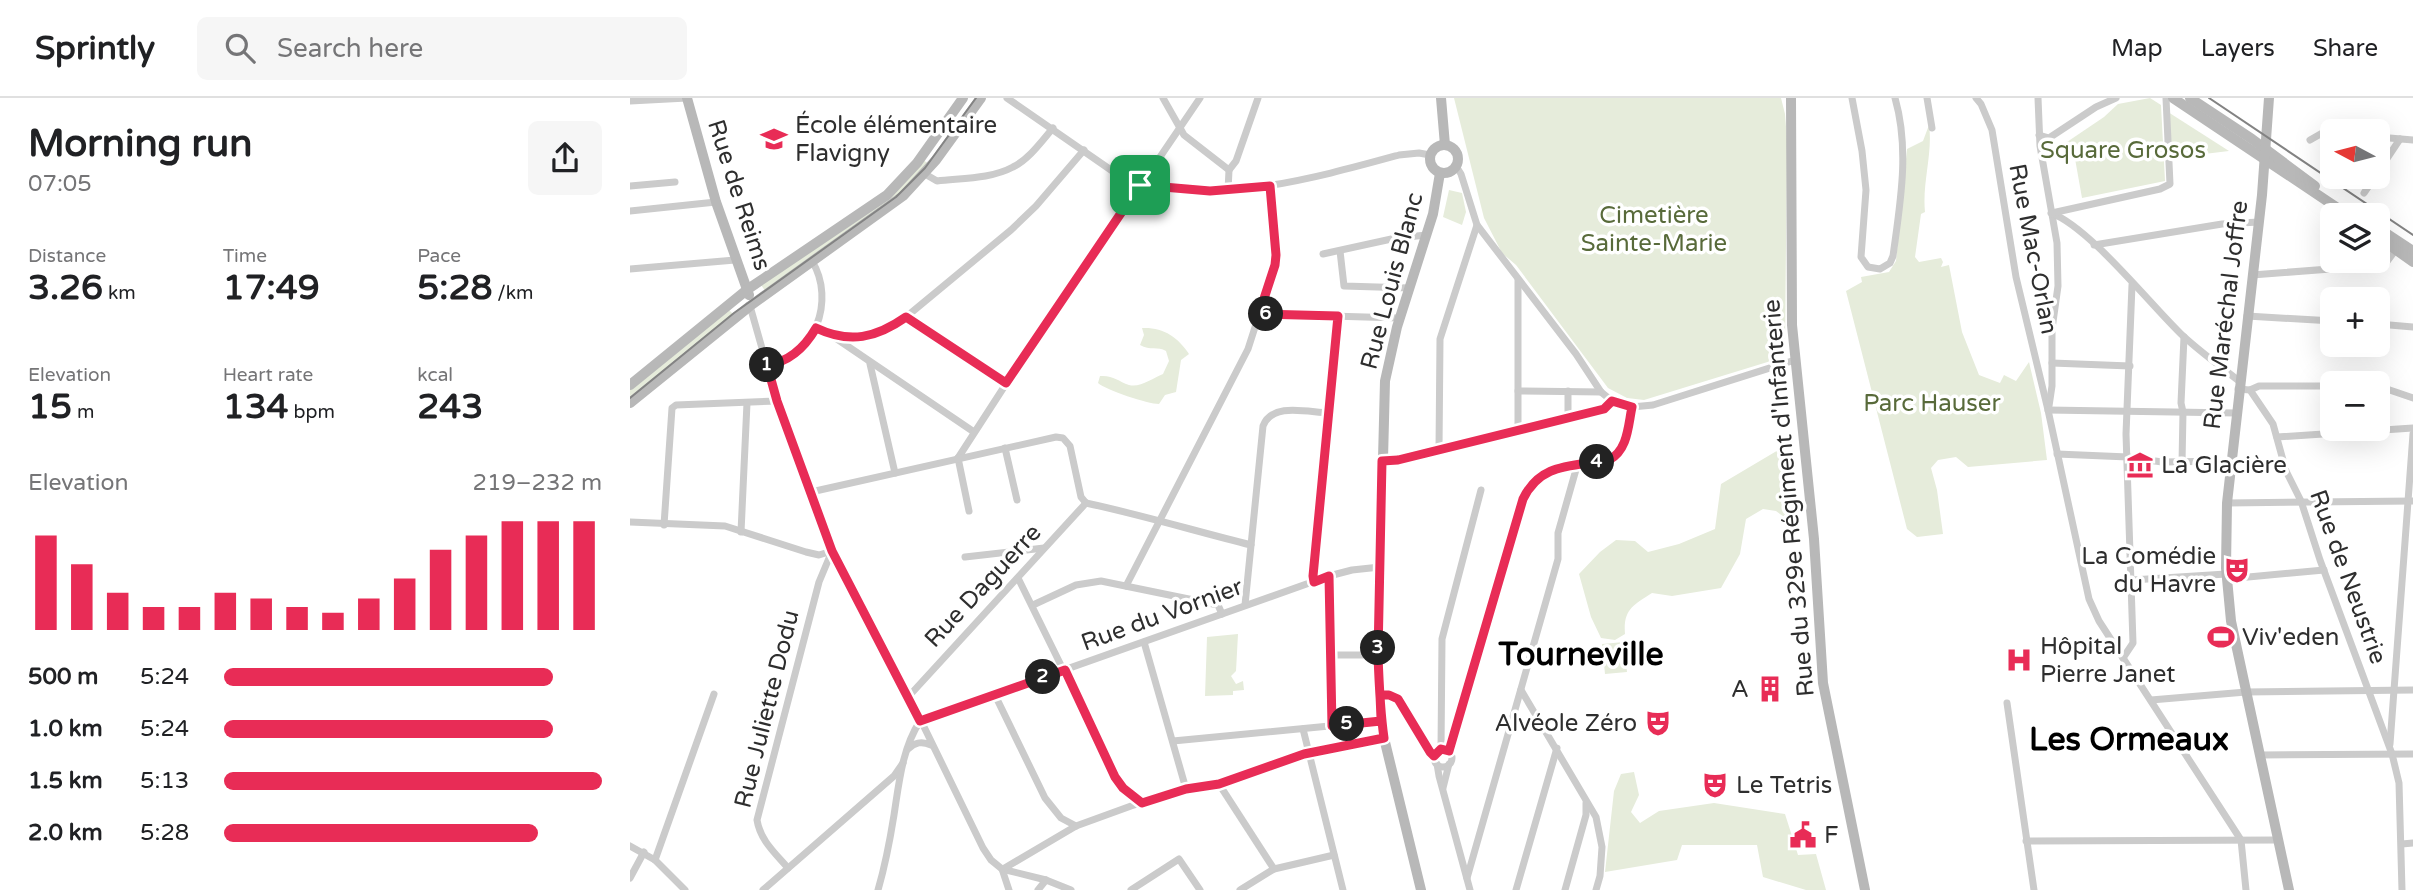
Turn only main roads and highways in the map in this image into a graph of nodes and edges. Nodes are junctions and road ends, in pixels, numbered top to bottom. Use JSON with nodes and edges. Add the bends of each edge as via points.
{"nodes":[{"id":1,"x":687,"y":98,"type":"edge"},
{"id":2,"x":963,"y":98,"type":"edge"},
{"id":3,"x":980,"y":98,"type":"edge"},
{"id":4,"x":1441,"y":98,"type":"edge"},
{"id":5,"x":1791,"y":98,"type":"edge"},
{"id":6,"x":2173,"y":98,"type":"edge"},
{"id":7,"x":2190,"y":98,"type":"edge"},
{"id":8,"x":2270,"y":98,"type":"edge"},
{"id":9,"x":1445,"y":145,"type":"junction"},
{"id":10,"x":2266,"y":155,"type":"junction"},
{"id":11,"x":1440,"y":173,"type":"junction"},
{"id":12,"x":2332,"y":203,"type":"edge"},
{"id":13,"x":2340,"y":203,"type":"edge"},
{"id":14,"x":2390,"y":239,"type":"edge"},
{"id":15,"x":2390,"y":242,"type":"edge"},
{"id":16,"x":2398,"y":246,"type":"junction"},
{"id":17,"x":2413,"y":251,"type":"edge"},
{"id":18,"x":2413,"y":262,"type":"edge"},
{"id":19,"x":748,"y":289,"type":"junction"},
{"id":20,"x":750,"y":306,"type":"junction"},
{"id":21,"x":630,"y":385,"type":"edge"},
{"id":22,"x":630,"y":404,"type":"edge"},
{"id":23,"x":1420,"y":890,"type":"edge"},
{"id":24,"x":1865,"y":890,"type":"edge"},
{"id":25,"x":2289,"y":890,"type":"edge"}],
"edges":[{"from":1,"to":19,"type":"main road","name":"Rue de Reims","via":[[716,202]]},
{"from":2,"to":19,"type":"main road","via":[[917,163],[887,195]]},
{"from":3,"to":20,"type":"main road","via":[[925,174],[903,196]]},
{"from":4,"to":9,"type":"main road"},
{"from":5,"to":24,"type":"main road","name":"Rue du 329e Régiment d'Infanterie","via":[[1792,325],[1823,683]]},
{"from":6,"to":10,"type":"main road"},
{"from":7,"to":10,"type":"main road"},
{"from":8,"to":10,"type":"main road","name":"Rue Maréchal Joffre"},
{"from":9,"to":11,"type":"main road","via":[[1430,155],[1432,168]]},
{"from":9,"to":11,"type":"main road","via":[[1457,154],[1456,166]]},
{"from":10,"to":12,"type":"main road"},
{"from":10,"to":13,"type":"main road"},
{"from":10,"to":25,"type":"main road","name":"Rue Maréchal Joffre","via":[[2227,503],[2226,576],[2231,621]]},
{"from":11,"to":23,"type":"main road","name":"Rue Louis Blanc","via":[[1435,206],[1385,380],[1382,461],[1381,721]]},
{"from":14,"to":16,"type":"main road"},
{"from":15,"to":16,"type":"main road"},
{"from":16,"to":17,"type":"main road"},
{"from":16,"to":18,"type":"main road"},
{"from":19,"to":20,"type":"main road","name":"Rue de Reims"},
{"from":19,"to":21,"type":"main road"},
{"from":20,"to":22,"type":"main road"}]}
